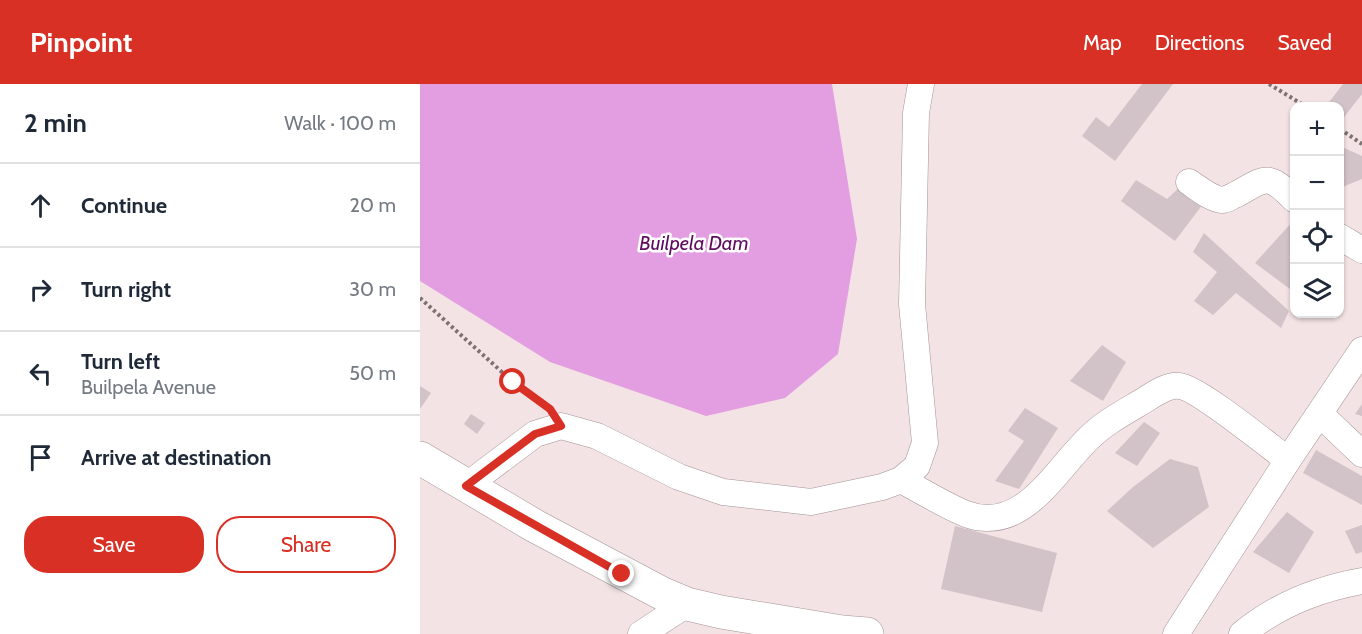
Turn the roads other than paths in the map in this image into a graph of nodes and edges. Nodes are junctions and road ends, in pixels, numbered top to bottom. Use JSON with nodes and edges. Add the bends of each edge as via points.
{"nodes":[{"id":1,"x":921,"y":84,"type":"edge"},
{"id":2,"x":1189,"y":182,"type":"dead end"},
{"id":3,"x":1290,"y":195,"type":"edge"},
{"id":4,"x":1344,"y":239,"type":"edge"},
{"id":5,"x":1362,"y":250,"type":"edge"},
{"id":6,"x":1362,"y":350,"type":"edge"},
{"id":7,"x":1320,"y":414,"type":"junction"},
{"id":8,"x":1362,"y":454,"type":"edge"},
{"id":9,"x":420,"y":458,"type":"edge"},
{"id":10,"x":1288,"y":460,"type":"junction"},
{"id":11,"x":901,"y":480,"type":"junction"},
{"id":12,"x":466,"y":486,"type":"junction"},
{"id":13,"x":1362,"y":581,"type":"edge"},
{"id":14,"x":687,"y":604,"type":"junction"},
{"id":15,"x":641,"y":634,"type":"edge"},
{"id":16,"x":867,"y":634,"type":"edge"},
{"id":17,"x":1176,"y":634,"type":"edge"},
{"id":18,"x":1242,"y":634,"type":"edge"}],
"edges":[{"from":1,"to":11,"type":"street","via":[[916,113],[912,304],[925,443],[917,466]]},
{"from":2,"to":3,"type":"street","via":[[1226,200],[1269,179]]},
{"from":4,"to":5,"type":"street"},
{"from":6,"to":7,"type":"street"},
{"from":7,"to":8,"type":"street"},
{"from":7,"to":10,"type":"street"},
{"from":9,"to":12,"type":"street"},
{"from":10,"to":11,"type":"street","via":[[1215,405],[1181,386],[1173,386],[1117,416],[1090,436],[1039,494],[1023,508],[1001,517],[967,514]]},
{"from":10,"to":17,"type":"street"},
{"from":11,"to":12,"type":"street","via":[[811,502],[723,492],[679,477],[597,436],[561,426],[535,434]]},
{"from":12,"to":14,"type":"street","via":[[622,574]]},
{"from":13,"to":18,"type":"street","via":[[1300,597]]},
{"from":14,"to":15,"type":"street"},
{"from":14,"to":16,"type":"street"}]}
